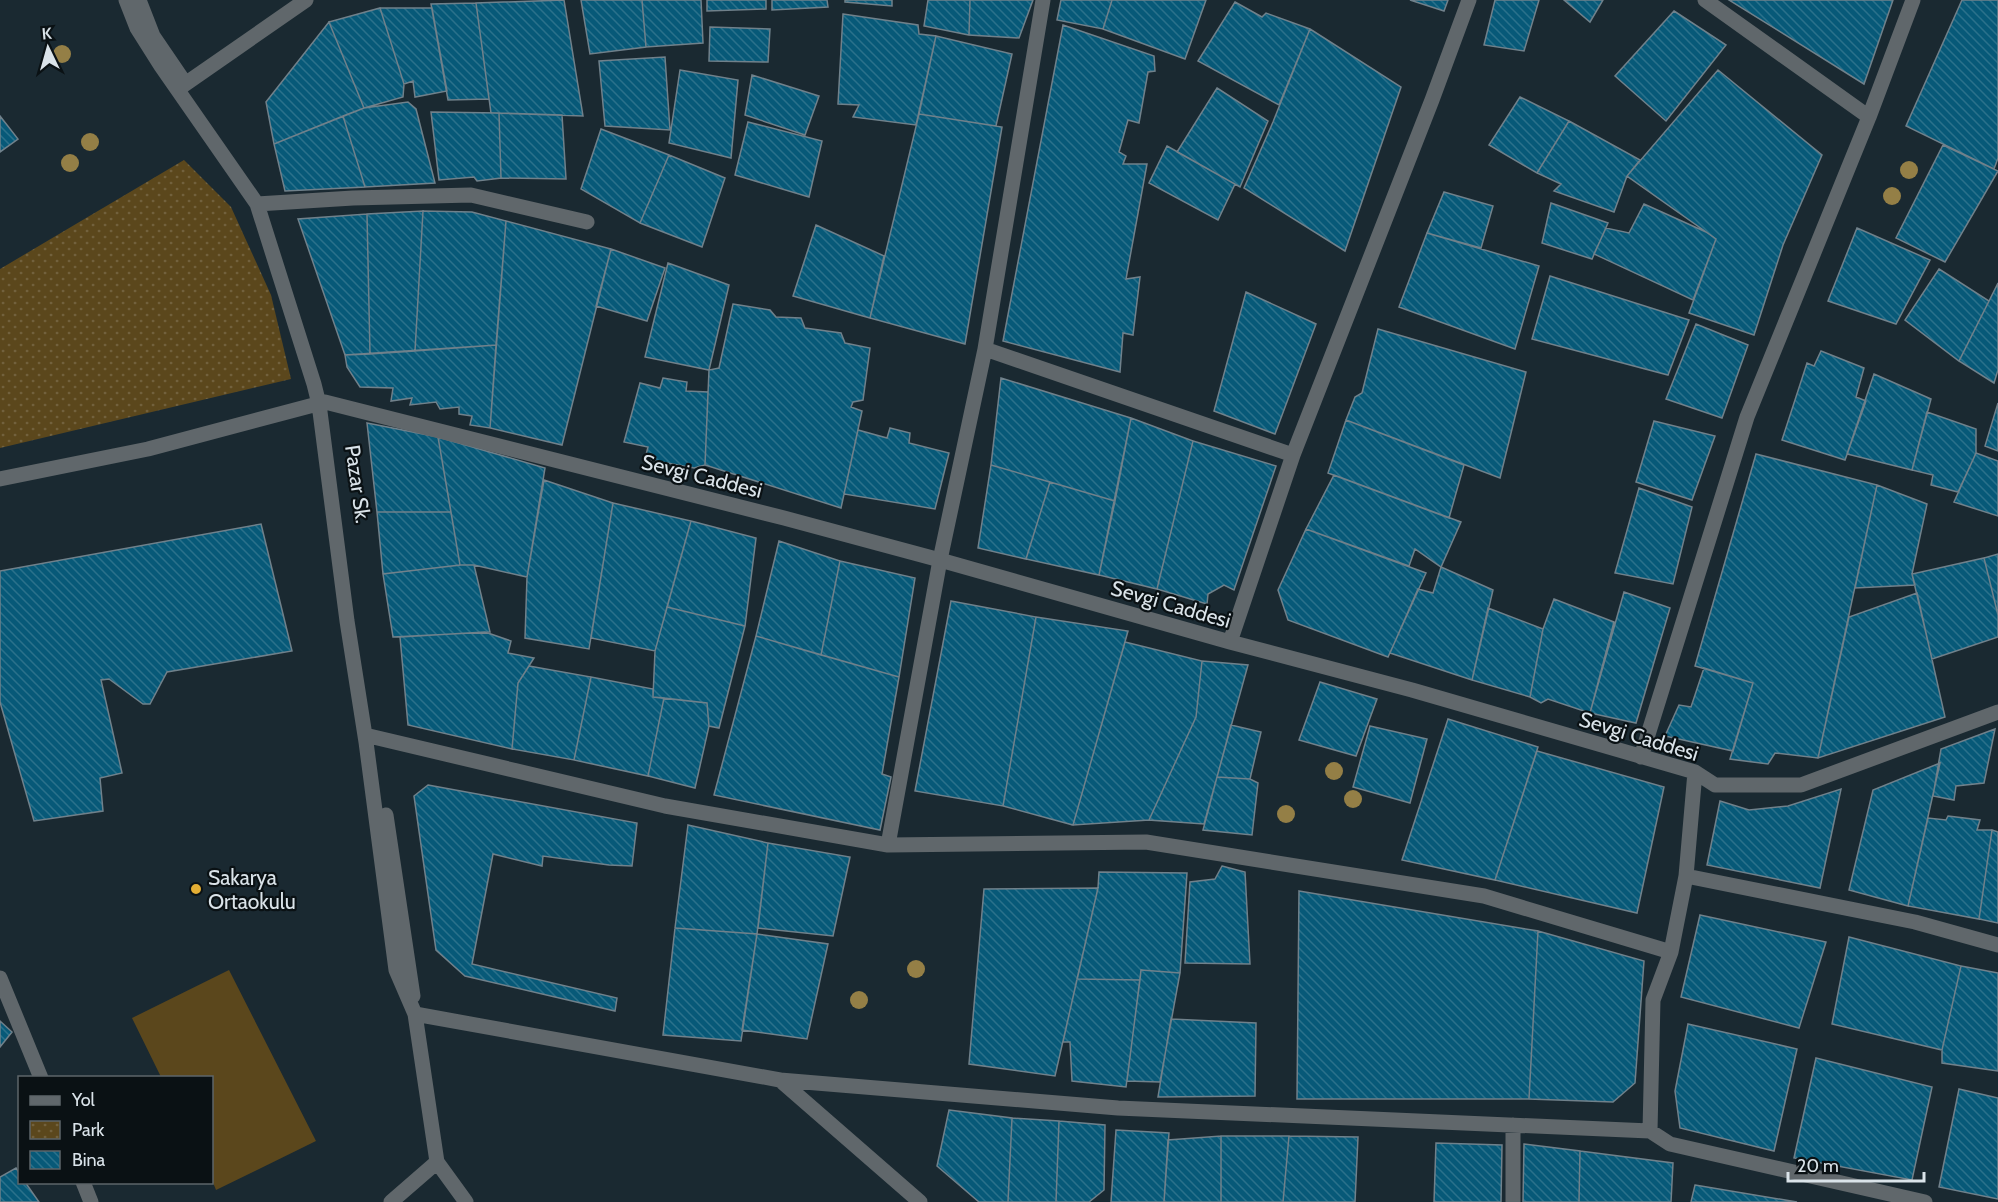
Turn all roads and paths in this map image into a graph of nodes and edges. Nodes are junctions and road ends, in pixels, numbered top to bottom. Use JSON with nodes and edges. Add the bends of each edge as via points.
{"nodes":[{"id":1,"x":126,"y":0,"type":"edge"},
{"id":2,"x":139,"y":0,"type":"edge"},
{"id":3,"x":306,"y":0,"type":"edge"},
{"id":4,"x":1042,"y":0,"type":"edge"},
{"id":5,"x":1469,"y":0,"type":"edge"},
{"id":6,"x":1705,"y":0,"type":"edge"},
{"id":7,"x":1913,"y":0,"type":"edge"},
{"id":8,"x":182,"y":86,"type":"junction"},
{"id":9,"x":1869,"y":117,"type":"junction"},
{"id":10,"x":261,"y":204,"type":"junction"},
{"id":11,"x":587,"y":222,"type":"dead end"},
{"id":12,"x":984,"y":349,"type":"junction"},
{"id":13,"x":322,"y":403,"type":"junction"},
{"id":14,"x":1293,"y":455,"type":"junction"},
{"id":15,"x":0,"y":479,"type":"edge"},
{"id":16,"x":940,"y":560,"type":"junction"},
{"id":17,"x":1230,"y":642,"type":"junction"},
{"id":18,"x":1998,"y":712,"type":"edge"},
{"id":19,"x":370,"y":737,"type":"junction"},
{"id":20,"x":1641,"y":758,"type":"junction"},
{"id":21,"x":1695,"y":772,"type":"junction"},
{"id":22,"x":888,"y":844,"type":"junction"},
{"id":23,"x":1686,"y":876,"type":"junction"},
{"id":24,"x":1998,"y":945,"type":"edge"},
{"id":25,"x":1671,"y":952,"type":"junction"},
{"id":26,"x":0,"y":978,"type":"edge"},
{"id":27,"x":416,"y":1014,"type":"junction"},
{"id":28,"x":41,"y":1076,"type":"edge"},
{"id":29,"x":780,"y":1080,"type":"junction"},
{"id":30,"x":1513,"y":1125,"type":"junction"},
{"id":31,"x":1650,"y":1131,"type":"junction"},
{"id":32,"x":437,"y":1162,"type":"junction"},
{"id":33,"x":84,"y":1184,"type":"edge"},
{"id":34,"x":91,"y":1202,"type":"edge"},
{"id":35,"x":391,"y":1202,"type":"edge"},
{"id":36,"x":466,"y":1202,"type":"edge"},
{"id":37,"x":920,"y":1202,"type":"edge"},
{"id":38,"x":1513,"y":1202,"type":"edge"},
{"id":39,"x":1925,"y":1202,"type":"edge"}],
"edges":[{"from":1,"to":8,"type":"street","via":[[137,28]]},
{"from":2,"to":8,"type":"street","name":"Pazar Sk.","via":[[153,36]]},
{"from":3,"to":8,"type":"street"},
{"from":4,"to":12,"type":"street"},
{"from":5,"to":14,"type":"street"},
{"from":6,"to":9,"type":"street"},
{"from":7,"to":9,"type":"street"},
{"from":8,"to":10,"type":"street","name":"Pazar Sk.","via":[[262,196]]},
{"from":9,"to":20,"type":"street","via":[[1747,417]]},
{"from":10,"to":11,"type":"street","via":[[471,195]]},
{"from":10,"to":13,"type":"street","name":"Pazar Sk.","via":[[322,382]]},
{"from":12,"to":14,"type":"street"},
{"from":12,"to":16,"type":"street"},
{"from":13,"to":15,"type":"street","via":[[148,449]]},
{"from":13,"to":16,"type":"street","name":"Sevgi Caddesi"},
{"from":13,"to":19,"type":"street","name":"Pazar Sk."},
{"from":14,"to":17,"type":"street"},
{"from":16,"to":17,"type":"street","name":"Sevgi Caddesi"},
{"from":16,"to":22,"type":"street"},
{"from":17,"to":20,"type":"street","name":"Sevgi Caddesi","via":[[1412,690]]},
{"from":18,"to":21,"type":"street","name":"Sevgi Caddesi","via":[[1801,785],[1715,785]]},
{"from":19,"to":22,"type":"street","via":[[665,806]]},
{"from":19,"to":27,"type":"street","name":"Pazar Sk."},
{"from":20,"to":21,"type":"street","name":"Sevgi Caddesi"},
{"from":21,"to":23,"type":"street"},
{"from":22,"to":25,"type":"street","via":[[1146,842],[1484,896]]},
{"from":23,"to":24,"type":"street","via":[[1916,922]]},
{"from":23,"to":25,"type":"street"},
{"from":25,"to":31,"type":"street","via":[[1653,1000]]},
{"from":26,"to":28,"type":"street"},
{"from":27,"to":29,"type":"street"},
{"from":27,"to":32,"type":"street","name":"Pazar Sk."},
{"from":29,"to":30,"type":"street","via":[[1118,1108]]},
{"from":29,"to":37,"type":"street"},
{"from":30,"to":31,"type":"street"},
{"from":30,"to":38,"type":"street"},
{"from":31,"to":39,"type":"street","via":[[1670,1144]]},
{"from":32,"to":35,"type":"street"},
{"from":32,"to":36,"type":"street"},
{"from":33,"to":34,"type":"street"}]}
